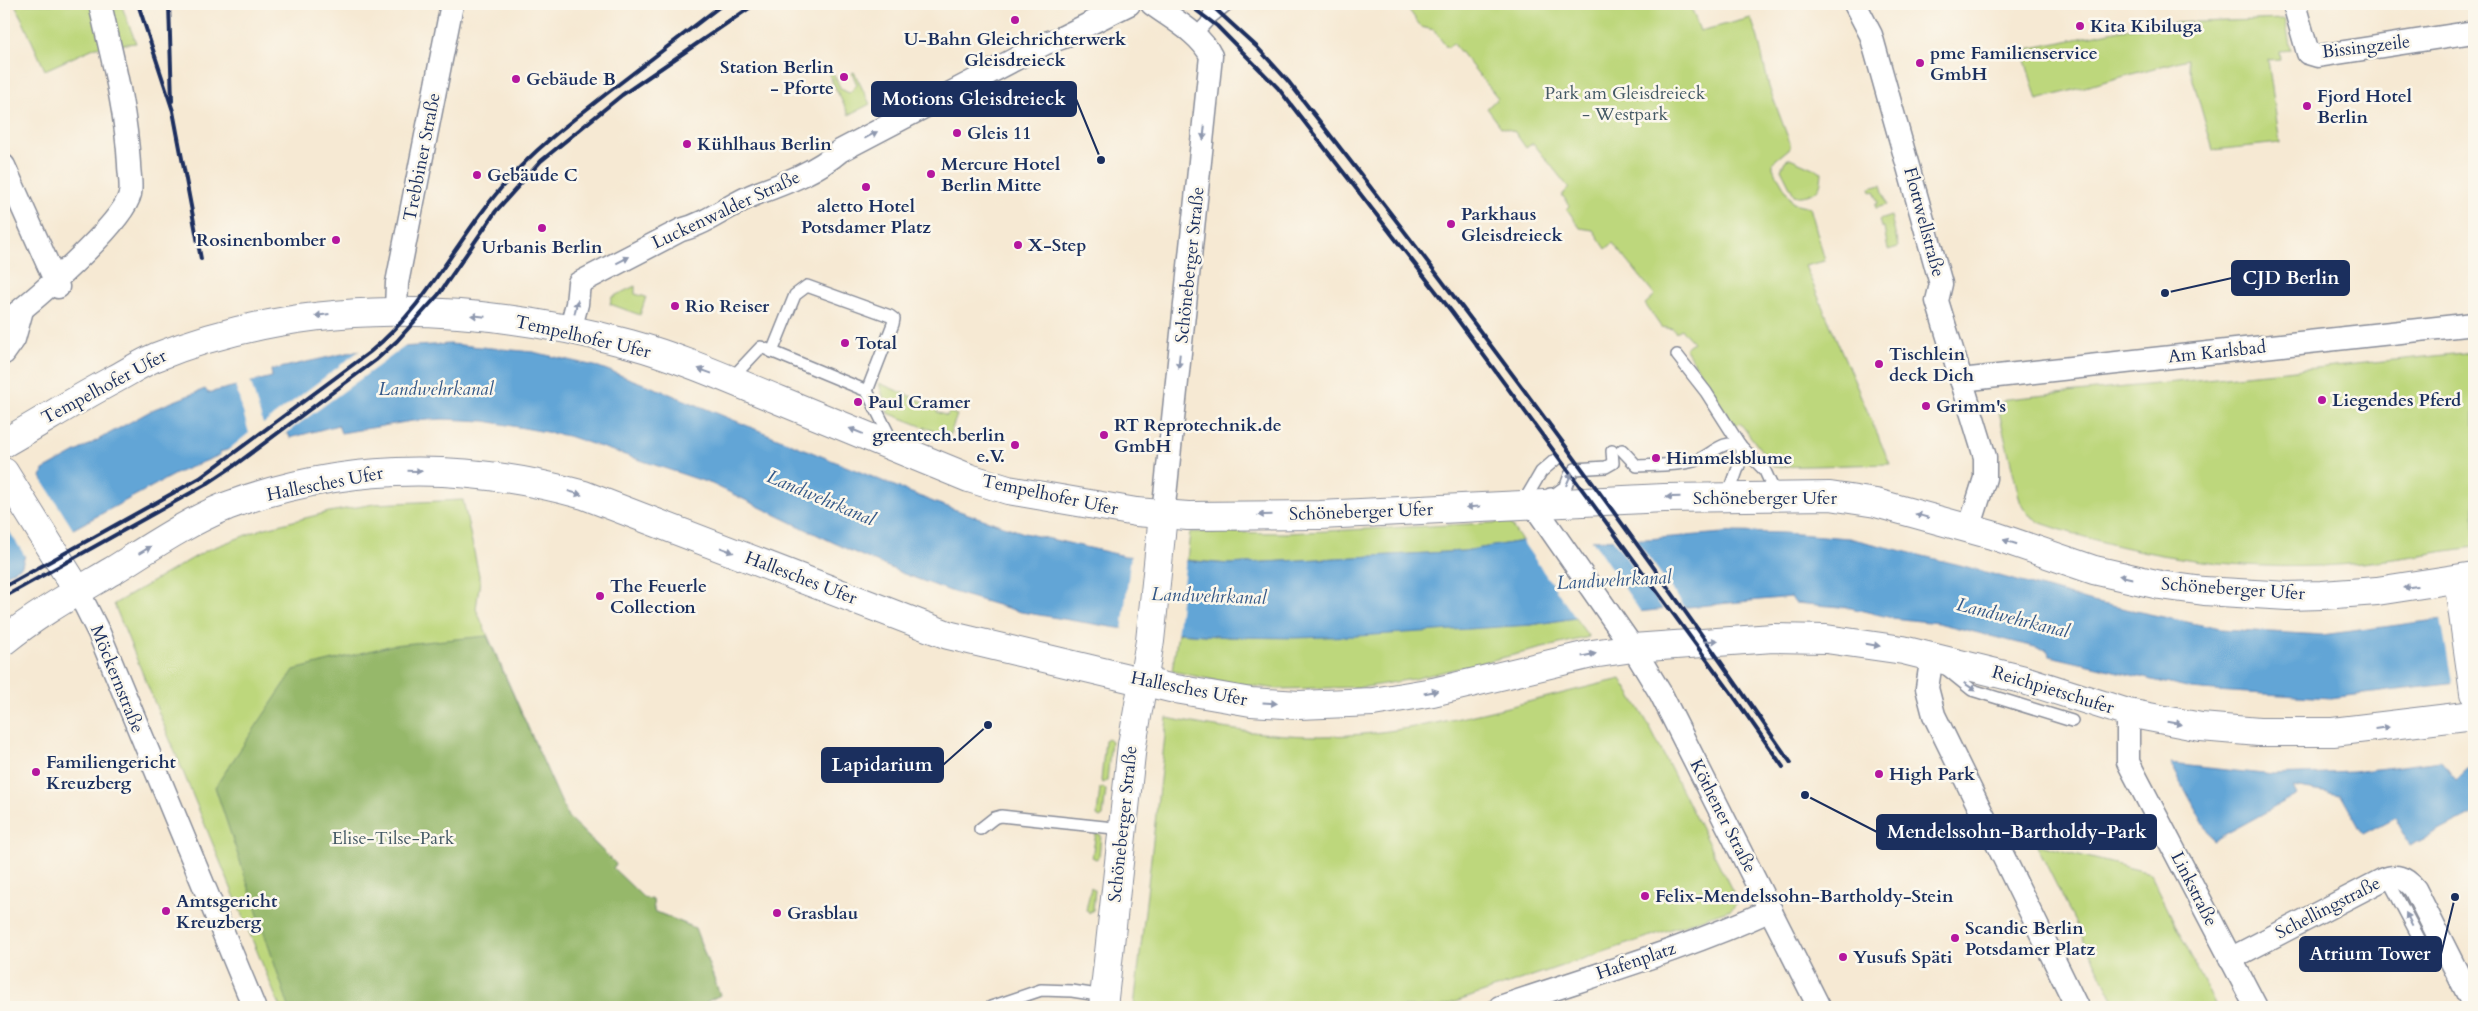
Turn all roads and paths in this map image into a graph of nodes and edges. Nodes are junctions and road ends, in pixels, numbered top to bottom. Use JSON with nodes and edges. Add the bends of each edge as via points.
{"nodes":[{"id":1,"x":100,"y":4,"type":"edge"},
{"id":2,"x":452,"y":4,"type":"edge"},
{"id":3,"x":1129,"y":4,"type":"edge"},
{"id":4,"x":1152,"y":4,"type":"edge"},
{"id":5,"x":1212,"y":4,"type":"edge"},
{"id":6,"x":1228,"y":4,"type":"edge"},
{"id":7,"x":1856,"y":4,"type":"edge"},
{"id":8,"x":2294,"y":4,"type":"edge"},
{"id":9,"x":1201,"y":28,"type":"junction"},
{"id":10,"x":2474,"y":32,"type":"edge"},
{"id":11,"x":4,"y":166,"type":"edge"},
{"id":12,"x":56,"y":283,"type":"junction"},
{"id":13,"x":22,"y":310,"type":"junction"},
{"id":14,"x":396,"y":310,"type":"junction"},
{"id":15,"x":4,"y":323,"type":"edge"},
{"id":16,"x":2474,"y":324,"type":"edge"},
{"id":17,"x":570,"y":330,"type":"junction"},
{"id":18,"x":772,"y":352,"type":"junction"},
{"id":19,"x":4,"y":353,"type":"edge"},
{"id":20,"x":1677,"y":355,"type":"dead end"},
{"id":21,"x":730,"y":380,"type":"junction"},
{"id":22,"x":1961,"y":380,"type":"junction"},
{"id":23,"x":867,"y":391,"type":"junction"},
{"id":24,"x":4,"y":443,"type":"edge"},
{"id":25,"x":1740,"y":445,"type":"junction"},
{"id":26,"x":895,"y":447,"type":"junction"},
{"id":27,"x":1556,"y":460,"type":"dead end"},
{"id":28,"x":7,"y":477,"type":"edge"},
{"id":29,"x":1776,"y":495,"type":"junction"},
{"id":30,"x":1728,"y":496,"type":"junction"},
{"id":31,"x":1528,"y":505,"type":"junction"},
{"id":32,"x":1163,"y":515,"type":"junction"},
{"id":33,"x":1969,"y":529,"type":"junction"},
{"id":34,"x":2466,"y":578,"type":"edge"},
{"id":35,"x":73,"y":583,"type":"junction"},
{"id":36,"x":1626,"y":639,"type":"junction"},
{"id":37,"x":4,"y":641,"type":"edge"},
{"id":38,"x":1932,"y":656,"type":"junction"},
{"id":39,"x":1143,"y":682,"type":"junction"},
{"id":40,"x":2474,"y":699,"type":"edge"},
{"id":41,"x":2128,"y":713,"type":"junction"},
{"id":42,"x":2072,"y":721,"type":"dead end"},
{"id":43,"x":980,"y":829,"type":"dead end"},
{"id":44,"x":1123,"y":829,"type":"junction"},
{"id":45,"x":2387,"y":878,"type":"junction"},
{"id":46,"x":1771,"y":910,"type":"junction"},
{"id":47,"x":2230,"y":958,"type":"junction"},
{"id":48,"x":2431,"y":961,"type":"dead end"},
{"id":49,"x":1103,"y":1002,"type":"edge"},
{"id":50,"x":2474,"y":1006,"type":"edge"},
{"id":51,"x":254,"y":1007,"type":"edge"},
{"id":52,"x":991,"y":1007,"type":"edge"},
{"id":53,"x":1500,"y":1007,"type":"edge"},
{"id":54,"x":1819,"y":1007,"type":"edge"},
{"id":55,"x":2077,"y":1007,"type":"edge"},
{"id":56,"x":2256,"y":1007,"type":"edge"}],
"edges":[{"from":1,"to":12,"type":"street","via":[[127,129],[130,193],[125,207],[109,227]]},
{"from":2,"to":14,"type":"street","name":"Trebbiner Straße","via":[[397,283]]},
{"from":17,"to":3,"type":"street","name":"Luckenwalder Straße","one_way":true,"via":[[579,282],[758,193],[784,184],[1009,62]]},
{"from":4,"to":9,"type":"street","name":"Schöneberger Straße"},
{"from":5,"to":9,"type":"lane"},
{"from":6,"to":9,"type":"lane"},
{"from":7,"to":22,"type":"street","name":"Flottwellstraße","via":[[1871,36],[1931,241],[1941,284],[1937,301]]},
{"from":8,"to":10,"type":"street","name":"Bissingzeile","via":[[2308,53],[2318,56]]},
{"from":9,"to":32,"type":"street","name":"Schöneberger Straße","one_way":true,"via":[[1212,56]]},
{"from":11,"to":12,"type":"street"},
{"from":12,"to":13,"type":"street"},
{"from":13,"to":15,"type":"street"},
{"from":13,"to":19,"type":"street","via":[[14,339]]},
{"from":17,"to":14,"type":"main road","name":"Tempelhofer Ufer","one_way":true,"via":[[520,320]]},
{"from":14,"to":24,"type":"main road","name":"Tempelhofer Ufer","one_way":true,"via":[[328,314],[260,324],[198,341],[152,358]]},
{"from":16,"to":22,"type":"street","name":"Am Karlsbad"},
{"from":21,"to":17,"type":"main road","name":"Tempelhofer Ufer","one_way":true,"via":[[632,345]]},
{"from":18,"to":21,"type":"lane","via":[[761,347]]},
{"from":18,"to":23,"type":"lane"},
{"from":18,"to":23,"type":"lane","via":[[795,295],[807,286],[890,316],[894,319],[893,324]]},
{"from":20,"to":25,"type":"lane","via":[[1706,392]]},
{"from":26,"to":21,"type":"main road","name":"Tempelhofer Ufer","one_way":true},
{"from":22,"to":33,"type":"street","name":"Flottwellstraße","via":[[1985,457],[1985,478]]},
{"from":23,"to":26,"type":"lane"},
{"from":25,"to":29,"type":"lane","via":[[1765,471]]},
{"from":25,"to":30,"type":"lane","via":[[1742,457]]},
{"from":31,"to":25,"type":"lane","one_way":true,"via":[[1536,497],[1555,494],[1566,486],[1575,469],[1606,467],[1613,463],[1617,451],[1637,466],[1699,460],[1726,444]]},
{"from":26,"to":32,"type":"main road","name":"Tempelhofer Ufer","via":[[969,478],[1008,490]]},
{"from":27,"to":31,"type":"lane","via":[[1541,472]]},
{"from":28,"to":35,"type":"main road"},
{"from":29,"to":30,"type":"main road","name":"Schöneberger Ufer"},
{"from":33,"to":29,"type":"main road","name":"Schöneberger Ufer","one_way":true,"via":[[1876,503],[1830,496]]},
{"from":30,"to":31,"type":"main road","name":"Schöneberger Ufer","one_way":true},
{"from":31,"to":32,"type":"main road","name":"Schöneberger Ufer","one_way":true,"via":[[1320,514]]},
{"from":31,"to":36,"type":"street","name":"Köthener Straße"},
{"from":32,"to":39,"type":"main road","name":"Schöneberger Straße"},
{"from":34,"to":33,"type":"main road","name":"Schöneberger Ufer","one_way":true,"via":[[2322,595],[2204,591],[2094,570]]},
{"from":34,"to":40,"type":"main road","via":[[2462,610]]},
{"from":35,"to":37,"type":"main road","name":"Hallesches Ufer"},
{"from":35,"to":39,"type":"main road","name":"Hallesches Ufer","one_way":true,"via":[[226,507],[260,496],[379,471],[483,475],[539,483],[584,495],[948,635]]},
{"from":35,"to":51,"type":"street","name":"Möckernstraße","via":[[99,633]]},
{"from":36,"to":38,"type":"main road","name":"Reichpietschufer","one_way":true,"via":[[1793,638],[1874,645]]},
{"from":39,"to":36,"type":"main road","name":"Hallesches Ufer","one_way":true,"via":[[1251,702],[1336,705],[1402,698],[1592,654]]},
{"from":36,"to":46,"type":"street","name":"Köthener Straße","via":[[1672,715]]},
{"from":38,"to":41,"type":"main road","name":"Reichpietschufer","via":[[2069,693]]},
{"from":38,"to":42,"type":"lane","one_way":true,"via":[[1972,690]]},
{"from":38,"to":55,"type":"street","via":[[1927,688],[1934,715]]},
{"from":39,"to":44,"type":"main road","name":"Schöneberger Straße","via":[[1136,714]]},
{"from":41,"to":40,"type":"main road","name":"Reichpietschufer","one_way":true,"via":[[2201,727],[2286,733],[2358,730]]},
{"from":41,"to":47,"type":"street","name":"Linkstraße","via":[[2128,762]]},
{"from":43,"to":44,"type":"lane","via":[[1001,816]]},
{"from":44,"to":49,"type":"main road","name":"Schöneberger Straße"},
{"from":45,"to":47,"type":"street","name":"Schellingstraße"},
{"from":48,"to":45,"type":"lane","one_way":true},
{"from":45,"to":50,"type":"street","name":"Schellingstraße","via":[[2401,877],[2415,889]]},
{"from":46,"to":53,"type":"street","name":"Hafenplatz","via":[[1695,941]]},
{"from":46,"to":54,"type":"street","name":"Köthener Straße"},
{"from":47,"to":56,"type":"street","name":"Linkstraße"},
{"from":49,"to":52,"type":"lane","via":[[1072,991],[1041,990]]}]}
